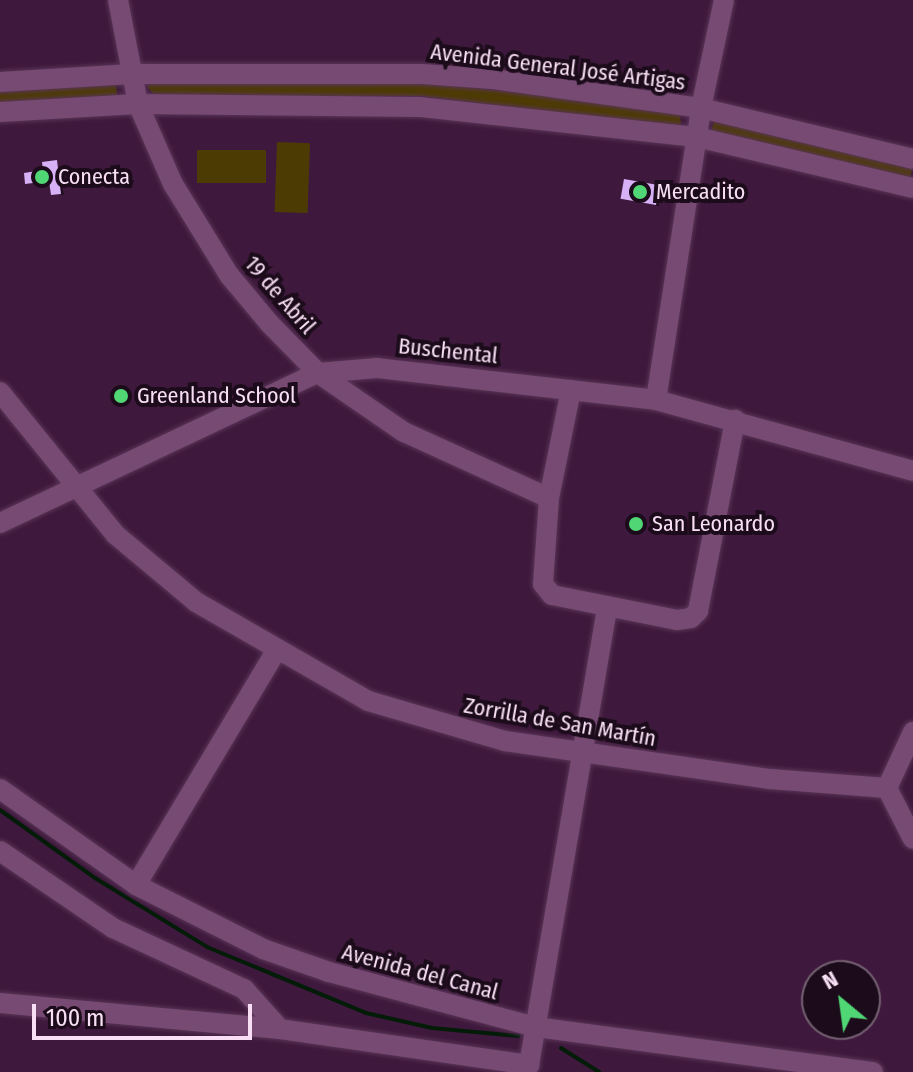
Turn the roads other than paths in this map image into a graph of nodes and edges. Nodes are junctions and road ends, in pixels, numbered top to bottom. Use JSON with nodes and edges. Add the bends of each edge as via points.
{"nodes":[{"id":1,"x":118,"y":0,"type":"edge"},
{"id":2,"x":724,"y":0,"type":"edge"},
{"id":3,"x":132,"y":74,"type":"junction"},
{"id":4,"x":0,"y":82,"type":"edge"},
{"id":5,"x":138,"y":104,"type":"junction"},
{"id":6,"x":701,"y":108,"type":"junction"},
{"id":7,"x":0,"y":112,"type":"edge"},
{"id":8,"x":697,"y":137,"type":"junction"},
{"id":9,"x":913,"y":159,"type":"edge"},
{"id":10,"x":913,"y":188,"type":"edge"},
{"id":11,"x":318,"y":373,"type":"junction"},
{"id":12,"x":571,"y":390,"type":"junction"},
{"id":13,"x":0,"y":392,"type":"edge"},
{"id":14,"x":656,"y":400,"type":"junction"},
{"id":15,"x":735,"y":420,"type":"junction"},
{"id":16,"x":913,"y":471,"type":"edge"},
{"id":17,"x":75,"y":487,"type":"junction"},
{"id":18,"x":549,"y":498,"type":"junction"},
{"id":19,"x":0,"y":523,"type":"edge"},
{"id":20,"x":607,"y":607,"type":"junction"},
{"id":21,"x":276,"y":651,"type":"junction"},
{"id":22,"x":913,"y":732,"type":"edge"},
{"id":23,"x":580,"y":752,"type":"junction"},
{"id":24,"x":887,"y":788,"type":"junction"},
{"id":25,"x":0,"y":789,"type":"edge"},
{"id":26,"x":913,"y":839,"type":"edge"},
{"id":27,"x":0,"y":851,"type":"edge"},
{"id":28,"x":136,"y":885,"type":"junction"},
{"id":29,"x":0,"y":1003,"type":"edge"},
{"id":30,"x":535,"y":1027,"type":"junction"},
{"id":31,"x":280,"y":1029,"type":"junction"},
{"id":32,"x":531,"y":1068,"type":"edge"},
{"id":33,"x":873,"y":1072,"type":"edge"}],
"edges":[{"from":1,"to":3,"type":"street","name":"19 de Abril"},
{"from":2,"to":6,"type":"street"},
{"from":3,"to":4,"type":"street","name":"Avenida General José Artigas"},
{"from":3,"to":5,"type":"street","name":"19 de Abril"},
{"from":3,"to":6,"type":"street","name":"Avenida General José Artigas","via":[[422,74]]},
{"from":5,"to":7,"type":"street"},
{"from":5,"to":8,"type":"street","via":[[420,107]]},
{"from":5,"to":11,"type":"street","name":"19 de Abril","via":[[173,184],[229,275]]},
{"from":6,"to":8,"type":"street"},
{"from":6,"to":9,"type":"street","name":"Avenida General José Artigas"},
{"from":8,"to":10,"type":"street"},
{"from":8,"to":14,"type":"street"},
{"from":11,"to":12,"type":"street","name":"Buschental","via":[[377,368]]},
{"from":11,"to":17,"type":"street","name":"Buschental"},
{"from":11,"to":18,"type":"street","name":"19 de Abril","via":[[404,432]]},
{"from":12,"to":14,"type":"street","name":"Buschental"},
{"from":12,"to":18,"type":"street"},
{"from":13,"to":17,"type":"street","name":"Zorrilla de San Martín"},
{"from":14,"to":15,"type":"street","name":"Buschental"},
{"from":15,"to":16,"type":"street","name":"Buschental"},
{"from":15,"to":20,"type":"street","via":[[698,611],[677,620]]},
{"from":17,"to":19,"type":"street","name":"Buschental"},
{"from":17,"to":21,"type":"street","name":"Zorrilla de San Martín","via":[[116,535],[196,602]]},
{"from":18,"to":20,"type":"street","via":[[543,584],[552,595]]},
{"from":20,"to":23,"type":"street"},
{"from":21,"to":23,"type":"street","name":"Zorrilla de San Martín","via":[[368,701],[441,725]]},
{"from":21,"to":28,"type":"street"},
{"from":22,"to":24,"type":"street"},
{"from":23,"to":24,"type":"street","name":"Zorrilla de San Martín","via":[[770,779]]},
{"from":23,"to":30,"type":"street"},
{"from":24,"to":26,"type":"street"},
{"from":25,"to":28,"type":"street","name":"Avenida del Canal"},
{"from":27,"to":31,"type":"street","via":[[113,928],[244,989]]},
{"from":28,"to":30,"type":"street","name":"Avenida del Canal","via":[[289,958]]},
{"from":29,"to":31,"type":"street"},
{"from":30,"to":32,"type":"street"},
{"from":30,"to":33,"type":"street","name":"Avenida del Canal"},
{"from":31,"to":32,"type":"street"}]}
